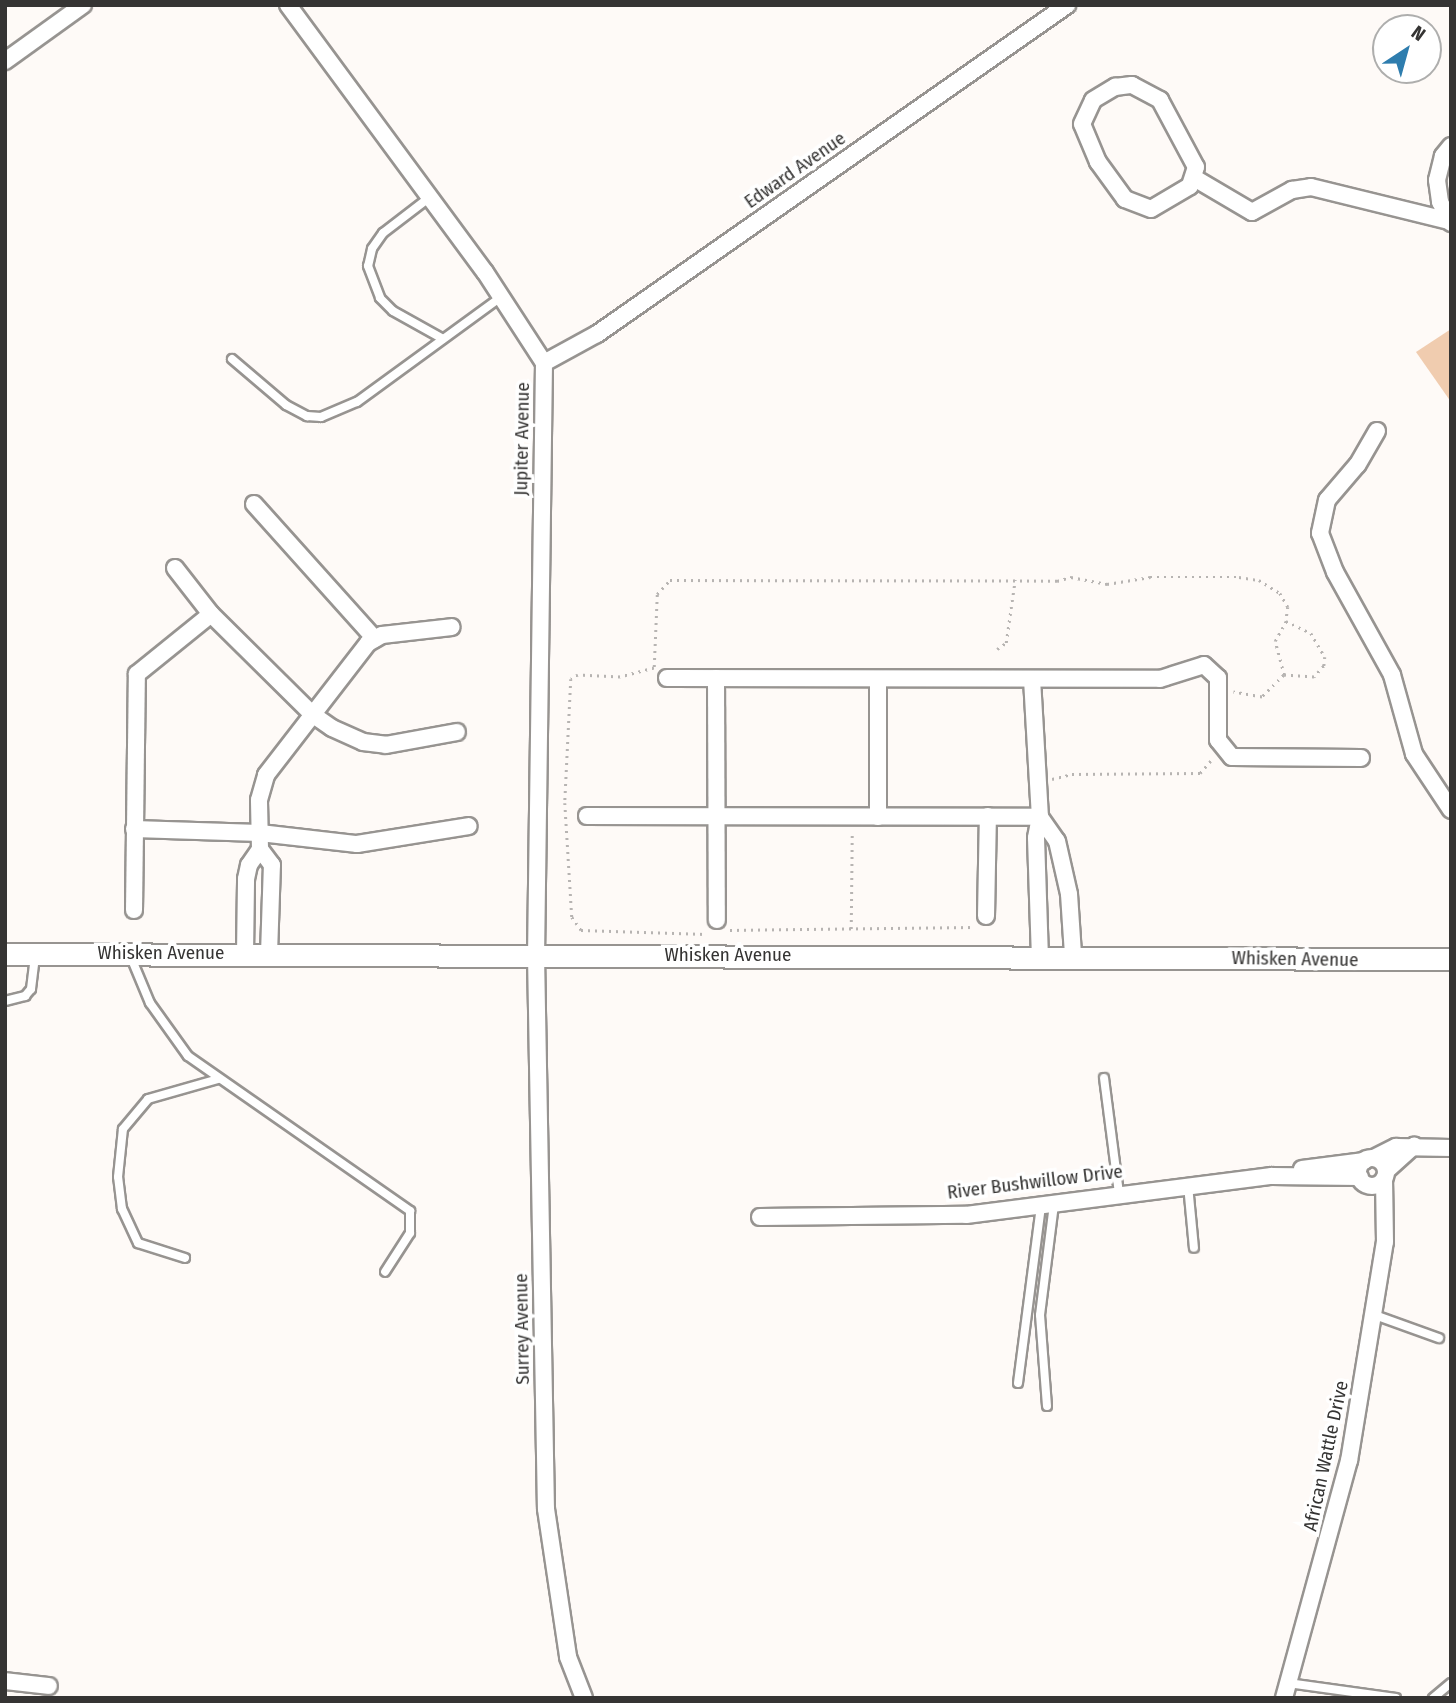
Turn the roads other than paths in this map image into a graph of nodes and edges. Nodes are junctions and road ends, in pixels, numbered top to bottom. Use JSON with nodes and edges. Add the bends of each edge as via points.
{"nodes":[{"id":1,"x":83,"y":5,"type":"edge"},
{"id":2,"x":288,"y":5,"type":"edge"},
{"id":3,"x":1067,"y":5,"type":"edge"},
{"id":4,"x":5,"y":61,"type":"edge"},
{"id":5,"x":1451,"y":146,"type":"edge"},
{"id":6,"x":1196,"y":179,"type":"junction"},
{"id":7,"x":430,"y":197,"type":"junction"},
{"id":8,"x":1450,"y":222,"type":"edge"},
{"id":9,"x":501,"y":297,"type":"junction"},
{"id":10,"x":443,"y":339,"type":"junction"},
{"id":11,"x":232,"y":359,"type":"dead end"},
{"id":12,"x":544,"y":363,"type":"junction"},
{"id":13,"x":1377,"y":431,"type":"dead end"},
{"id":14,"x":254,"y":504,"type":"dead end"},
{"id":15,"x":175,"y":568,"type":"dead end"},
{"id":16,"x":211,"y":614,"type":"junction"},
{"id":17,"x":452,"y":626,"type":"dead end"},
{"id":18,"x":375,"y":639,"type":"junction"},
{"id":19,"x":660,"y":673,"type":"road end"},
{"id":20,"x":716,"y":678,"type":"junction"},
{"id":21,"x":878,"y":679,"type":"junction"},
{"id":22,"x":1032,"y":680,"type":"junction"},
{"id":23,"x":312,"y":714,"type":"junction"},
{"id":24,"x":457,"y":732,"type":"dead end"},
{"id":25,"x":1361,"y":758,"type":"dead end"},
{"id":26,"x":1451,"y":810,"type":"edge"},
{"id":27,"x":587,"y":816,"type":"dead end"},
{"id":28,"x":988,"y":816,"type":"junction"},
{"id":29,"x":878,"y":817,"type":"junction"},
{"id":30,"x":1040,"y":817,"type":"junction"},
{"id":31,"x":716,"y":818,"type":"junction"},
{"id":32,"x":469,"y":827,"type":"dead end"},
{"id":33,"x":134,"y":829,"type":"junction"},
{"id":34,"x":260,"y":841,"type":"junction"},
{"id":35,"x":246,"y":907,"type":"junction"},
{"id":36,"x":272,"y":909,"type":"junction"},
{"id":37,"x":134,"y":910,"type":"dead end"},
{"id":38,"x":986,"y":916,"type":"road end"},
{"id":39,"x":720,"y":929,"type":"road end"},
{"id":40,"x":129,"y":953,"type":"junction"},
{"id":41,"x":5,"y":954,"type":"edge"},
{"id":42,"x":35,"y":954,"type":"junction"},
{"id":43,"x":245,"y":954,"type":"junction"},
{"id":44,"x":269,"y":954,"type":"junction"},
{"id":45,"x":536,"y":955,"type":"junction"},
{"id":46,"x":1073,"y":955,"type":"junction"},
{"id":47,"x":1040,"y":956,"type":"junction"},
{"id":48,"x":1451,"y":959,"type":"edge"},
{"id":49,"x":5,"y":1001,"type":"edge"},
{"id":50,"x":1104,"y":1078,"type":"dead end"},
{"id":51,"x":218,"y":1079,"type":"junction"},
{"id":52,"x":1414,"y":1146,"type":"junction"},
{"id":53,"x":1451,"y":1148,"type":"edge"},
{"id":54,"x":1369,"y":1159,"type":"junction"},
{"id":55,"x":1272,"y":1176,"type":"junction"},
{"id":56,"x":1375,"y":1178,"type":"junction"},
{"id":57,"x":1188,"y":1185,"type":"junction"},
{"id":58,"x":1119,"y":1194,"type":"junction"},
{"id":59,"x":1047,"y":1205,"type":"junction"},
{"id":60,"x":760,"y":1217,"type":"dead end"},
{"id":61,"x":1194,"y":1248,"type":"dead end"},
{"id":62,"x":185,"y":1258,"type":"dead end"},
{"id":63,"x":385,"y":1272,"type":"dead end"},
{"id":64,"x":1375,"y":1315,"type":"junction"},
{"id":65,"x":1439,"y":1338,"type":"dead end"},
{"id":66,"x":1018,"y":1383,"type":"dead end"},
{"id":67,"x":1047,"y":1406,"type":"dead end"},
{"id":68,"x":5,"y":1681,"type":"edge"},
{"id":69,"x":1451,"y":1683,"type":"edge"},
{"id":70,"x":49,"y":1686,"type":"dead end"},
{"id":71,"x":1286,"y":1690,"type":"edge"},
{"id":72,"x":584,"y":1698,"type":"edge"},
{"id":73,"x":1396,"y":1698,"type":"edge"},
{"id":74,"x":1433,"y":1698,"type":"edge"}],
"edges":[{"from":1,"to":4,"type":"street"},
{"from":2,"to":7,"type":"street","name":"Jupiter Avenue"},
{"from":3,"to":12,"type":"street","name":"Edward Avenue","via":[[609,327]]},
{"from":5,"to":8,"type":"street","via":[[1443,156],[1437,180],[1440,202]]},
{"from":6,"to":6,"type":"street","via":[[1151,209],[1125,199],[1083,133],[1083,117],[1093,100],[1123,85],[1153,94],[1194,161]]},
{"from":6,"to":8,"type":"street","via":[[1252,212],[1292,190],[1311,187]]},
{"from":7,"to":9,"type":"street","name":"Jupiter Avenue"},
{"from":7,"to":10,"type":"lane","via":[[383,233],[368,266],[380,298],[393,311]]},
{"from":9,"to":10,"type":"lane"},
{"from":9,"to":12,"type":"street","name":"Jupiter Avenue"},
{"from":10,"to":11,"type":"lane","via":[[356,402],[321,417],[286,405]]},
{"from":12,"to":45,"type":"street","name":"Jupiter Avenue"},
{"from":13,"to":26,"type":"street","via":[[1357,465],[1327,500],[1320,533],[1335,572],[1392,675],[1414,754]]},
{"from":14,"to":18,"type":"street"},
{"from":15,"to":16,"type":"street"},
{"from":16,"to":23,"type":"street"},
{"from":16,"to":33,"type":"street","via":[[137,674]]},
{"from":17,"to":18,"type":"street"},
{"from":18,"to":23,"type":"street"},
{"from":19,"to":20,"type":"street"},
{"from":20,"to":21,"type":"street"},
{"from":20,"to":31,"type":"street"},
{"from":21,"to":22,"type":"street"},
{"from":21,"to":29,"type":"street"},
{"from":22,"to":25,"type":"street","via":[[1160,679],[1204,665],[1214,671],[1219,691],[1220,746],[1239,758]]},
{"from":22,"to":30,"type":"street"},
{"from":23,"to":24,"type":"street","via":[[363,742],[386,745]]},
{"from":23,"to":34,"type":"street","via":[[266,775],[260,800]]},
{"from":27,"to":31,"type":"street"},
{"from":28,"to":29,"type":"street"},
{"from":28,"to":30,"type":"street"},
{"from":28,"to":38,"type":"street"},
{"from":29,"to":31,"type":"street"},
{"from":30,"to":46,"type":"street","via":[[1057,841],[1069,894]]},
{"from":30,"to":47,"type":"street","via":[[1036,838]]},
{"from":31,"to":39,"type":"street"},
{"from":32,"to":34,"type":"street","via":[[357,844]]},
{"from":33,"to":34,"type":"street"},
{"from":33,"to":37,"type":"street"},
{"from":34,"to":35,"type":"street","via":[[249,865]]},
{"from":34,"to":36,"type":"street","via":[[272,865]]},
{"from":35,"to":36,"type":"street"},
{"from":35,"to":43,"type":"street"},
{"from":36,"to":44,"type":"street"},
{"from":40,"to":42,"type":"street","name":"Whisken Avenue"},
{"from":40,"to":43,"type":"street","name":"Whisken Avenue"},
{"from":40,"to":51,"type":"lane","via":[[150,1003],[168,1031],[188,1056]]},
{"from":41,"to":42,"type":"street","name":"Whisken Avenue"},
{"from":42,"to":49,"type":"lane","via":[[31,989],[25,996]]},
{"from":43,"to":44,"type":"street","name":"Whisken Avenue"},
{"from":44,"to":45,"type":"street","name":"Whisken Avenue"},
{"from":45,"to":47,"type":"street","name":"Whisken Avenue"},
{"from":45,"to":72,"type":"street","name":"Surrey Avenue","via":[[546,1509],[568,1657]]},
{"from":46,"to":47,"type":"street","name":"Whisken Avenue"},
{"from":46,"to":48,"type":"street","name":"Whisken Avenue"},
{"from":50,"to":58,"type":"lane"},
{"from":51,"to":62,"type":"lane","via":[[148,1099],[123,1129],[118,1177],[122,1209],[138,1243]]},
{"from":51,"to":63,"type":"lane","via":[[405,1205],[412,1220],[410,1233]]},
{"from":52,"to":53,"type":"street","name":"River Bushwillow Drive"},
{"from":52,"to":54,"type":"street","name":"River Bushwillow Drive","via":[[1396,1147]]},
{"from":52,"to":56,"type":"street"},
{"from":54,"to":55,"type":"street","name":"River Bushwillow Drive"},
{"from":54,"to":56,"type":"street"},
{"from":54,"to":56,"type":"street","name":"African Wattle Drive"},
{"from":55,"to":56,"type":"street","name":"River Bushwillow Drive"},
{"from":55,"to":57,"type":"street","name":"River Bushwillow Drive"},
{"from":56,"to":64,"type":"street","name":"African Wattle Drive","via":[[1387,1218]]},
{"from":57,"to":58,"type":"street","name":"River Bushwillow Drive"},
{"from":57,"to":61,"type":"lane"},
{"from":58,"to":59,"type":"street","name":"River Bushwillow Drive"},
{"from":59,"to":60,"type":"street","name":"River Bushwillow Drive","via":[[966,1214]]},
{"from":59,"to":66,"type":"lane"},
{"from":59,"to":67,"type":"lane","via":[[1040,1315]]},
{"from":64,"to":65,"type":"lane"},
{"from":64,"to":71,"type":"street","name":"African Wattle Drive","via":[[1347,1472]]},
{"from":68,"to":70,"type":"street"},
{"from":69,"to":74,"type":"lane"},
{"from":71,"to":73,"type":"lane"}]}
